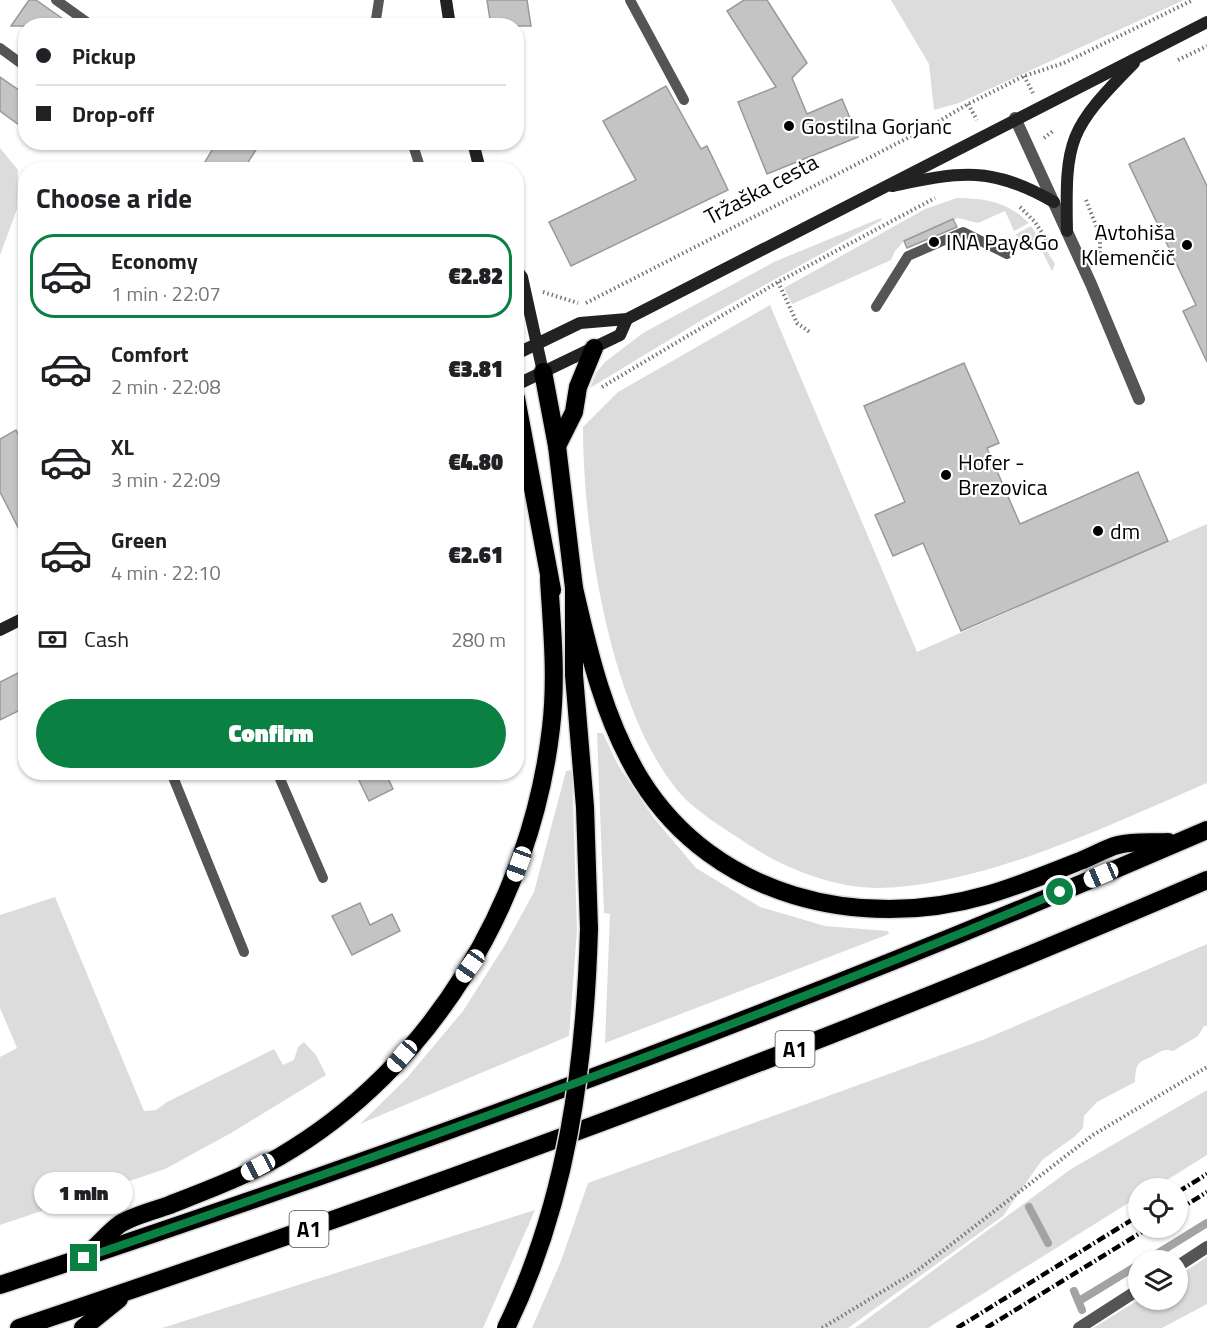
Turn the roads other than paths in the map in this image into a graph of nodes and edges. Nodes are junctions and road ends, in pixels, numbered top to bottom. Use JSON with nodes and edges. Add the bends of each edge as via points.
{"nodes":[{"id":1,"x":56,"y":0,"type":"edge"},
{"id":2,"x":379,"y":0,"type":"edge"},
{"id":3,"x":446,"y":0,"type":"edge"},
{"id":4,"x":630,"y":0,"type":"edge"},
{"id":5,"x":82,"y":18,"type":"edge"},
{"id":6,"x":376,"y":18,"type":"edge"},
{"id":7,"x":449,"y":18,"type":"edge"},
{"id":8,"x":1207,"y":22,"type":"edge"},
{"id":9,"x":0,"y":48,"type":"edge"},
{"id":10,"x":1141,"y":55,"type":"junction"},
{"id":11,"x":18,"y":61,"type":"edge"},
{"id":12,"x":684,"y":100,"type":"dead end"},
{"id":13,"x":1015,"y":118,"type":"junction"},
{"id":14,"x":876,"y":189,"type":"junction"},
{"id":15,"x":1054,"y":202,"type":"junction"},
{"id":16,"x":1067,"y":231,"type":"junction"},
{"id":17,"x":1007,"y":254,"type":"dead end"},
{"id":18,"x":524,"y":285,"type":"edge"},
{"id":19,"x":876,"y":307,"type":"dead end"},
{"id":20,"x":627,"y":319,"type":"junction"},
{"id":21,"x":538,"y":344,"type":"junction"},
{"id":22,"x":594,"y":348,"type":"junction"},
{"id":23,"x":524,"y":350,"type":"edge"},
{"id":24,"x":543,"y":372,"type":"junction"},
{"id":25,"x":524,"y":381,"type":"edge"},
{"id":26,"x":1139,"y":399,"type":"dead end"},
{"id":27,"x":524,"y":443,"type":"edge"},
{"id":28,"x":557,"y":446,"type":"junction"},
{"id":29,"x":524,"y":491,"type":"edge"},
{"id":30,"x":534,"y":500,"type":"junction"},
{"id":31,"x":549,"y":579,"type":"junction"},
{"id":32,"x":574,"y":588,"type":"junction"},
{"id":33,"x":18,"y":621,"type":"edge"},
{"id":34,"x":0,"y":630,"type":"edge"},
{"id":35,"x":574,"y":675,"type":"junction"},
{"id":36,"x":174,"y":780,"type":"edge"},
{"id":37,"x":280,"y":780,"type":"edge"},
{"id":38,"x":1207,"y":830,"type":"edge"},
{"id":39,"x":1182,"y":841,"type":"junction"},
{"id":40,"x":323,"y":878,"type":"dead end"},
{"id":41,"x":1207,"y":880,"type":"edge"},
{"id":42,"x":244,"y":952,"type":"dead end"},
{"id":43,"x":1207,"y":1247,"type":"edge"},
{"id":44,"x":84,"y":1258,"type":"junction"},
{"id":45,"x":1188,"y":1259,"type":"edge"},
{"id":46,"x":0,"y":1285,"type":"edge"},
{"id":47,"x":128,"y":1291,"type":"junction"},
{"id":48,"x":1128,"y":1296,"type":"edge"},
{"id":49,"x":19,"y":1328,"type":"edge"},
{"id":50,"x":83,"y":1328,"type":"edge"},
{"id":51,"x":506,"y":1328,"type":"edge"},
{"id":52,"x":1079,"y":1328,"type":"edge"}],
"edges":[{"from":1,"to":5,"type":"lane"},
{"from":2,"to":6,"type":"lane"},
{"from":3,"to":7,"type":"main road"},
{"from":4,"to":12,"type":"lane"},
{"from":8,"to":10,"type":"main road"},
{"from":9,"to":11,"type":"lane"},
{"from":10,"to":13,"type":"main road"},
{"from":10,"to":16,"type":"main road","via":[[1087,113],[1073,138],[1066,170]]},
{"from":13,"to":14,"type":"main road"},
{"from":13,"to":15,"type":"street"},
{"from":14,"to":15,"type":"main road","via":[[974,173],[1012,180]]},
{"from":14,"to":20,"type":"main road"},
{"from":15,"to":16,"type":"street"},
{"from":16,"to":26,"type":"street"},
{"from":17,"to":19,"type":"lane","via":[[963,232],[908,256]]},
{"from":18,"to":21,"type":"main road"},
{"from":20,"to":21,"type":"main road","via":[[580,323]]},
{"from":20,"to":22,"type":"main road","via":[[620,335]]},
{"from":21,"to":23,"type":"main road"},
{"from":21,"to":24,"type":"main road"},
{"from":22,"to":24,"type":"main road"},
{"from":22,"to":28,"type":"highway","via":[[578,387],[574,412]]},
{"from":24,"to":25,"type":"main road"},
{"from":24,"to":28,"type":"highway"},
{"from":27,"to":30,"type":"highway"},
{"from":28,"to":32,"type":"highway"},
{"from":29,"to":30,"type":"highway"},
{"from":30,"to":31,"type":"highway"},
{"from":31,"to":35,"type":"highway"},
{"from":31,"to":44,"type":"highway","via":[[553,695],[546,764],[513,881],[470,966],[425,1030],[390,1069],[318,1132],[238,1178],[121,1224]]},
{"from":32,"to":35,"type":"highway"},
{"from":32,"to":39,"type":"highway","via":[[608,710],[642,782],[678,825],[704,848],[730,868],[766,886],[832,906],[901,911],[987,896],[1119,845]]},
{"from":33,"to":34,"type":"main road"},
{"from":35,"to":51,"type":"highway","bridge":true,"via":[[585,807],[589,929],[580,1066],[558,1187],[532,1271]]},
{"from":36,"to":42,"type":"lane"},
{"from":37,"to":40,"type":"lane"},
{"from":38,"to":39,"type":"highway","number":"A1"},
{"from":39,"to":44,"type":"highway","number":"A1","via":[[976,927],[666,1048]]},
{"from":41,"to":47,"type":"highway","number":"A1","via":[[862,1023],[678,1094],[344,1217]]},
{"from":43,"to":45,"type":"street"},
{"from":44,"to":46,"type":"highway","number":"A1"},
{"from":47,"to":49,"type":"highway","number":"A1"},
{"from":47,"to":50,"type":"highway"},
{"from":48,"to":52,"type":"street"}]}
